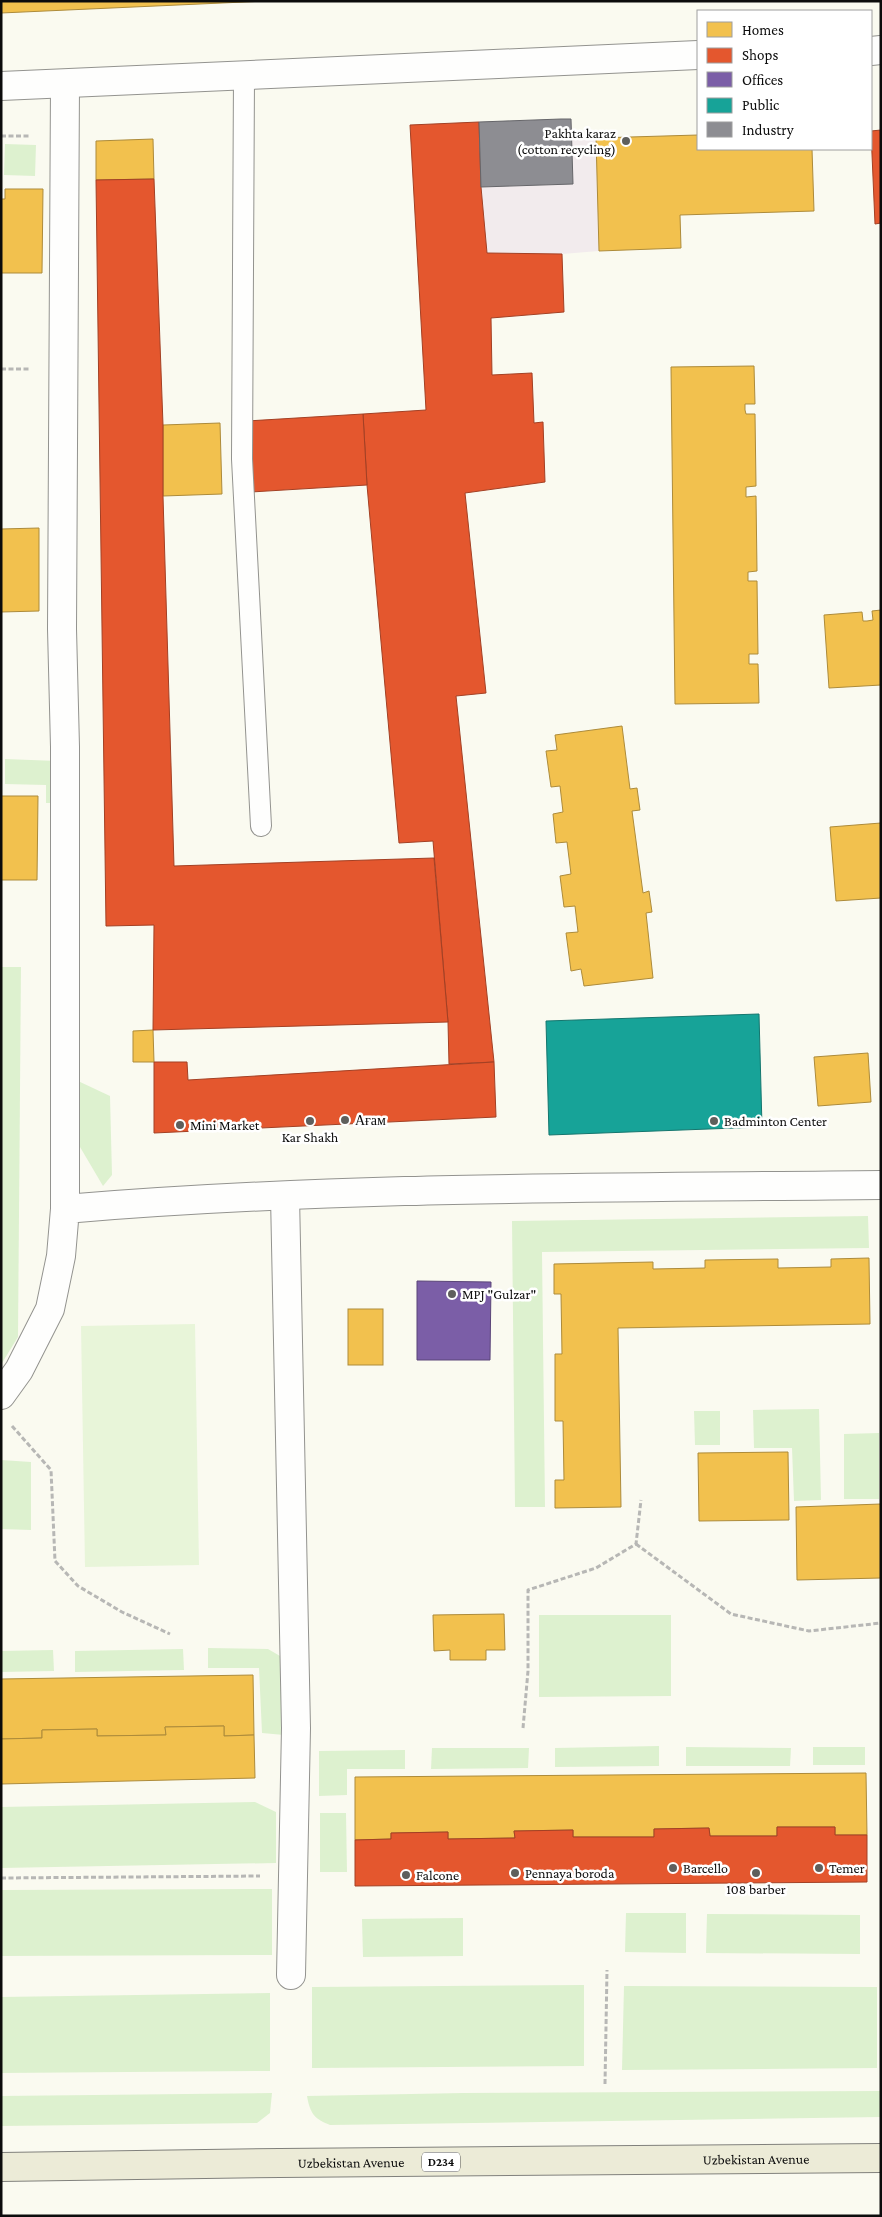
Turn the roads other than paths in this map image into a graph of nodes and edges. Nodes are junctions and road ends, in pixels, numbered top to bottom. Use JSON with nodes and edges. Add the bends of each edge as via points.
{"nodes":[{"id":1,"x":697,"y":56,"type":"edge"},
{"id":2,"x":244,"y":76,"type":"junction"},
{"id":3,"x":65,"y":84,"type":"junction"},
{"id":4,"x":1,"y":86,"type":"edge"},
{"id":5,"x":261,"y":826,"type":"dead end"},
{"id":6,"x":881,"y":1185,"type":"edge"},
{"id":7,"x":285,"y":1196,"type":"junction"},
{"id":8,"x":65,"y":1209,"type":"junction"},
{"id":9,"x":4,"y":1408,"type":"edge"},
{"id":10,"x":292,"y":1975,"type":"dead end"},
{"id":11,"x":881,"y":2158,"type":"edge"},
{"id":12,"x":1,"y":2167,"type":"edge"}],
"edges":[{"from":1,"to":2,"type":"street"},
{"from":2,"to":3,"type":"street"},
{"from":2,"to":5,"type":"lane","via":[[242,459]]},
{"from":3,"to":4,"type":"street"},
{"from":3,"to":8,"type":"street","via":[[62,629]]},
{"from":6,"to":7,"type":"street","via":[[456,1190]]},
{"from":7,"to":8,"type":"street"},
{"from":7,"to":10,"type":"street","via":[[296,1728]]},
{"from":8,"to":9,"type":"street","via":[[61,1256],[50,1308]]},
{"from":11,"to":12,"type":"main road","name":"Uzbekistan Avenue","number":"D234"}]}
